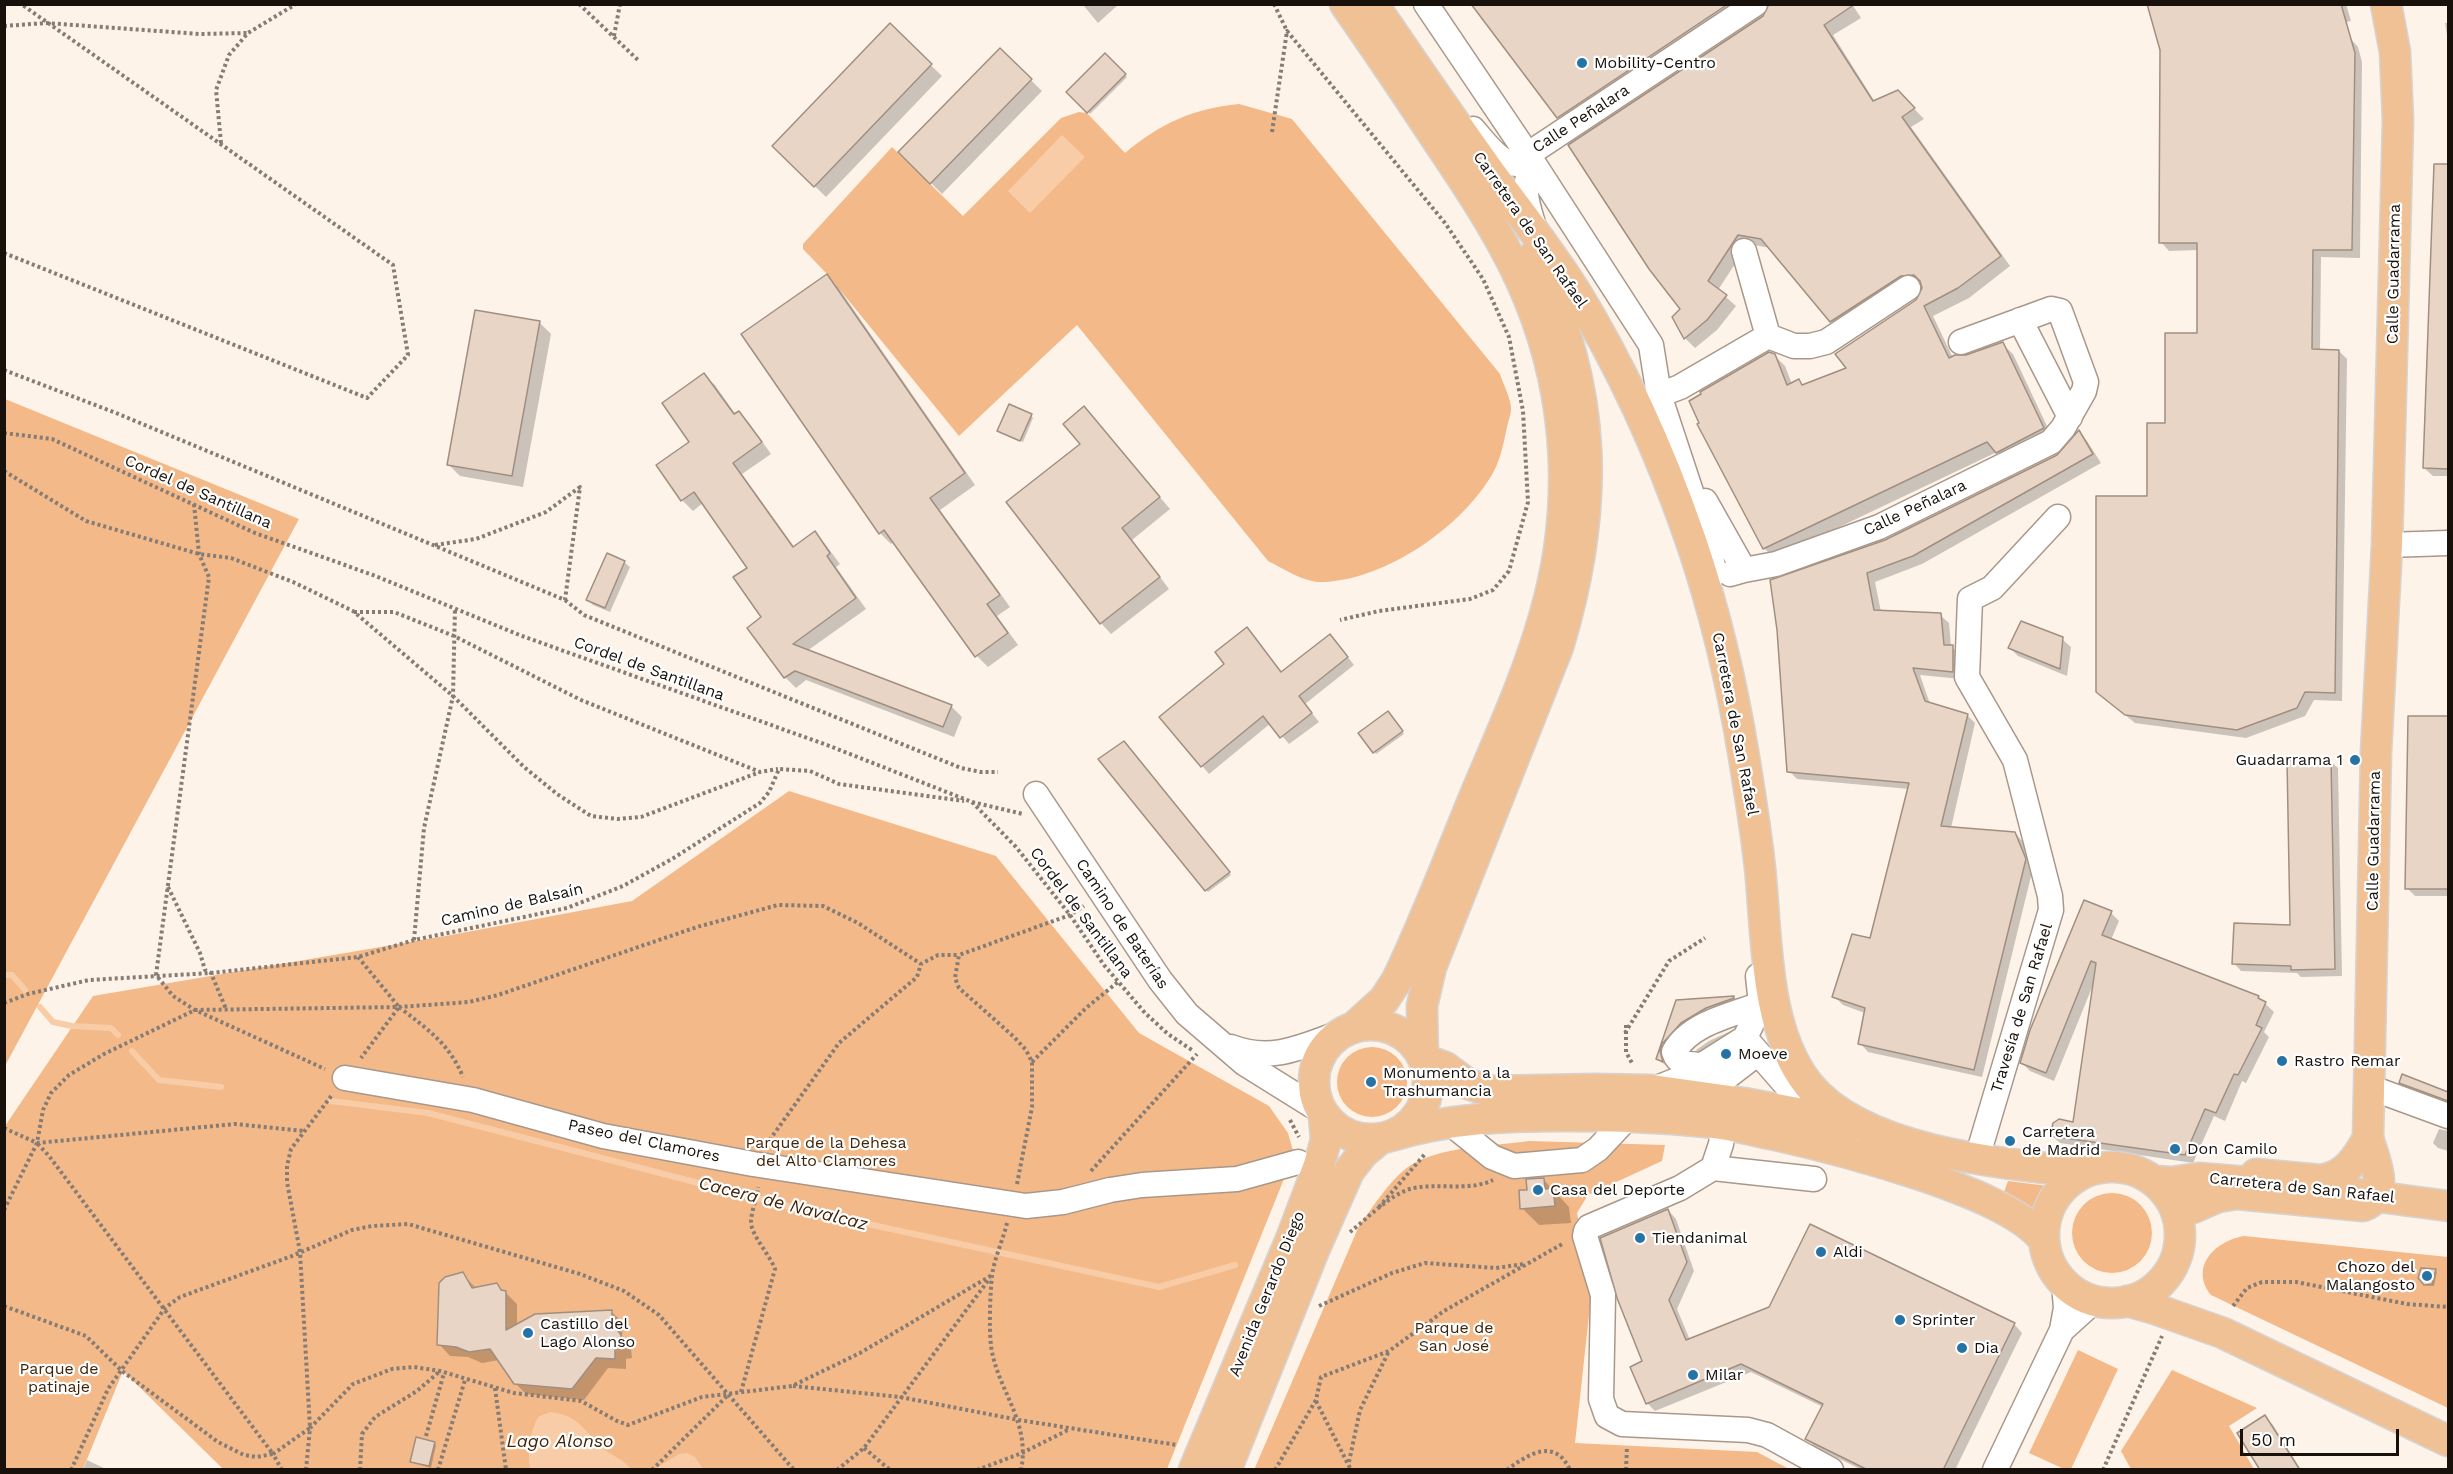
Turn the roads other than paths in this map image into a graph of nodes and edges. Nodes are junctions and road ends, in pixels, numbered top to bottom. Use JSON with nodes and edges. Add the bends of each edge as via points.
{"nodes":[{"id":1,"x":1345,"y":4,"type":"edge"},
{"id":2,"x":1373,"y":4,"type":"edge"},
{"id":3,"x":1426,"y":4,"type":"edge"},
{"id":4,"x":1755,"y":4,"type":"edge"},
{"id":5,"x":2386,"y":4,"type":"edge"},
{"id":6,"x":1397,"y":39,"type":"junction"},
{"id":7,"x":1456,"y":126,"type":"junction"},
{"id":8,"x":1530,"y":159,"type":"junction"},
{"id":9,"x":1537,"y":238,"type":"junction"},
{"id":10,"x":1744,"y":251,"type":"dead end"},
{"id":11,"x":1908,"y":288,"type":"dead end"},
{"id":12,"x":2020,"y":320,"type":"junction"},
{"id":13,"x":1768,"y":336,"type":"junction"},
{"id":14,"x":1961,"y":342,"type":"dead end"},
{"id":15,"x":1659,"y":395,"type":"junction"},
{"id":16,"x":2070,"y":417,"type":"junction"},
{"id":17,"x":1678,"y":453,"type":"junction"},
{"id":18,"x":2058,"y":517,"type":"dead end"},
{"id":19,"x":2448,"y":543,"type":"edge"},
{"id":20,"x":2386,"y":545,"type":"junction"},
{"id":21,"x":1744,"y":570,"type":"junction"},
{"id":22,"x":1716,"y":578,"type":"junction"},
{"id":23,"x":1748,"y":784,"type":"junction"},
{"id":24,"x":1036,"y":794,"type":"dead end"},
{"id":25,"x":1761,"y":1004,"type":"junction"},
{"id":26,"x":1348,"y":1030,"type":"junction"},
{"id":27,"x":1221,"y":1043,"type":"junction"},
{"id":28,"x":1751,"y":1045,"type":"junction"},
{"id":29,"x":1423,"y":1059,"type":"junction"},
{"id":30,"x":345,"y":1078,"type":"road end"},
{"id":31,"x":1693,"y":1080,"type":"junction"},
{"id":32,"x":2369,"y":1087,"type":"junction"},
{"id":33,"x":1323,"y":1114,"type":"junction"},
{"id":34,"x":1813,"y":1116,"type":"junction"},
{"id":35,"x":2448,"y":1116,"type":"edge"},
{"id":36,"x":1628,"y":1117,"type":"junction"},
{"id":37,"x":1450,"y":1123,"type":"junction"},
{"id":38,"x":1724,"y":1124,"type":"junction"},
{"id":39,"x":1386,"y":1137,"type":"junction"},
{"id":40,"x":1894,"y":1138,"type":"junction"},
{"id":41,"x":2372,"y":1151,"type":"junction"},
{"id":42,"x":1977,"y":1158,"type":"junction"},
{"id":43,"x":1298,"y":1162,"type":"dead end"},
{"id":44,"x":1713,"y":1168,"type":"junction"},
{"id":45,"x":2085,"y":1172,"type":"junction"},
{"id":46,"x":2199,"y":1178,"type":"junction"},
{"id":47,"x":1814,"y":1179,"type":"dead end"},
{"id":48,"x":2155,"y":1181,"type":"junction"},
{"id":49,"x":2378,"y":1196,"type":"junction"},
{"id":50,"x":2418,"y":1201,"type":"junction"},
{"id":51,"x":2448,"y":1206,"type":"edge"},
{"id":52,"x":2186,"y":1215,"type":"junction"},
{"id":53,"x":2448,"y":1219,"type":"edge"},
{"id":54,"x":2044,"y":1240,"type":"junction"},
{"id":55,"x":2165,"y":1277,"type":"junction"},
{"id":56,"x":2064,"y":1284,"type":"junction"},
{"id":57,"x":2094,"y":1301,"type":"junction"},
{"id":58,"x":2127,"y":1301,"type":"junction"},
{"id":59,"x":2228,"y":1319,"type":"junction"},
{"id":60,"x":2062,"y":1330,"type":"junction"},
{"id":61,"x":2448,"y":1441,"type":"edge"},
{"id":62,"x":1189,"y":1458,"type":"edge"},
{"id":63,"x":1226,"y":1470,"type":"edge"},
{"id":64,"x":1831,"y":1470,"type":"edge"},
{"id":65,"x":1995,"y":1470,"type":"edge"}],
"edges":[{"from":1,"to":26,"type":"main road","name":"Carretera de San Rafael","via":[[1471,191],[1524,287],[1550,359],[1561,426],[1565,487],[1553,586],[1515,701],[1400,973],[1384,999]]},
{"from":2,"to":6,"type":"main road","name":"Carretera de San Rafael"},
{"from":3,"to":8,"type":"street","name":"Calle Peñalara"},
{"from":4,"to":8,"type":"street","name":"Calle Peñalara"},
{"from":5,"to":20,"type":"main road","name":"Calle Guadarrama","via":[[2395,52],[2397,109]]},
{"from":6,"to":7,"type":"main road","name":"Carretera de San Rafael"},
{"from":6,"to":8,"type":"street","name":"Calle Peñalara","via":[[1493,152],[1517,166]]},
{"from":7,"to":9,"type":"main road","name":"Carretera de San Rafael"},
{"from":7,"to":29,"type":"main road","name":"Carretera de San Rafael","via":[[1526,241],[1559,314],[1580,392],[1587,484],[1580,565],[1558,647],[1431,967],[1422,1006]]},
{"from":8,"to":9,"type":"street","name":"Calle Peñalara","via":[[1525,188]]},
{"from":8,"to":15,"type":"street","name":"Calle Peñalara","via":[[1651,345]]},
{"from":9,"to":23,"type":"main road","name":"Carretera de San Rafael","via":[[1573,288],[1615,363],[1667,479],[1718,630]]},
{"from":10,"to":13,"type":"street"},
{"from":11,"to":13,"type":"street","via":[[1826,342],[1794,346]]},
{"from":12,"to":14,"type":"street","name":"Calle Peñalara"},
{"from":12,"to":16,"type":"street"},
{"from":12,"to":16,"type":"street","name":"Calle Peñalara","via":[[2050,309],[2060,311],[2086,382]]},
{"from":13,"to":15,"type":"street"},
{"from":15,"to":17,"type":"street","name":"Calle Peñalara"},
{"from":16,"to":21,"type":"street","name":"Calle Peñalara","via":[[2051,442],[1879,527],[1776,564]]},
{"from":17,"to":21,"type":"street","name":"Calle Peñalara"},
{"from":17,"to":22,"type":"street","name":"Calle Peñalara"},
{"from":18,"to":42,"type":"street","name":"Travesía de San Rafael","via":[[1992,588],[1970,599],[1967,676],[2015,760],[2051,910]]},
{"from":19,"to":20,"type":"street"},
{"from":20,"to":32,"type":"main road","name":"Calle Guadarrama","via":[[2376,752]]},
{"from":21,"to":22,"type":"street","name":"Calle Peñalara"},
{"from":22,"to":23,"type":"street","name":"Calle Peñalara","via":[[1748,735]]},
{"from":23,"to":25,"type":"street","name":"Calle Peñalara","via":[[1746,866]]},
{"from":23,"to":40,"type":"main road","name":"Carretera de San Rafael","via":[[1774,998],[1791,1054],[1808,1084],[1830,1106],[1851,1120]]},
{"from":24,"to":27,"type":"street","name":"Camino de Baterías","via":[[1172,997]]},
{"from":25,"to":28,"type":"street"},
{"from":25,"to":31,"type":"street","via":[[1720,1019],[1680,1041],[1674,1052],[1676,1059]]},
{"from":26,"to":27,"type":"street","name":"Camino de Baterías","via":[[1273,1055],[1251,1054]]},
{"from":26,"to":29,"type":"main road","via":[[1375,1025],[1395,1030],[1411,1042]]},
{"from":26,"to":33,"type":"main road","via":[[1324,1050],[1315,1070],[1314,1091]]},
{"from":27,"to":33,"type":"street","name":"Camino de Baterías","via":[[1244,1064]]},
{"from":28,"to":31,"type":"street"},
{"from":28,"to":34,"type":"street"},
{"from":29,"to":31,"type":"main road","via":[[1490,1091],[1595,1089]]},
{"from":29,"to":39,"type":"main road","via":[[1428,1084],[1424,1104],[1409,1125]]},
{"from":30,"to":43,"type":"street","name":"Paseo del Clamores","via":[[473,1100],[603,1136],[1012,1205],[1063,1202],[1142,1185],[1237,1179]]},
{"from":31,"to":34,"type":"main road","via":[[1744,1103]]},
{"from":32,"to":35,"type":"street"},
{"from":32,"to":41,"type":"main road","name":"Calle Guadarrama"},
{"from":33,"to":39,"type":"main road","via":[[1350,1135],[1365,1139]]},
{"from":33,"to":62,"type":"main road","name":"Avenida Gerardo Diego","via":[[1326,1140],[1287,1250]]},
{"from":34,"to":40,"type":"main road"},
{"from":36,"to":37,"type":"main road","via":[[1531,1116]]},
{"from":36,"to":37,"type":"street","via":[[1582,1160],[1517,1166],[1492,1157]]},
{"from":36,"to":38,"type":"main road"},
{"from":37,"to":39,"type":"main road"},
{"from":38,"to":44,"type":"street"},
{"from":38,"to":54,"type":"main road","via":[[1825,1146],[1947,1184],[2007,1212]]},
{"from":39,"to":63,"type":"main road","name":"Avenida Gerardo Diego","via":[[1363,1153],[1349,1171]]},
{"from":40,"to":42,"type":"main road","name":"Carretera de San Rafael"},
{"from":41,"to":46,"type":"main road","via":[[2330,1178],[2252,1174]]},
{"from":41,"to":49,"type":"main road","name":"Calle Guadarrama"},
{"from":41,"to":50,"type":"main road","via":[[2394,1186]]},
{"from":42,"to":45,"type":"main road","name":"Carretera de San Rafael"},
{"from":44,"to":47,"type":"street"},
{"from":44,"to":64,"type":"street","via":[[1680,1188],[1586,1231],[1603,1294],[1601,1399],[1607,1416],[1623,1424],[1748,1430],[1767,1435]]},
{"from":45,"to":48,"type":"main road","via":[[2124,1167]]},
{"from":45,"to":54,"type":"main road","via":[[2052,1201],[2045,1220]]},
{"from":46,"to":48,"type":"main road","name":"Carretera de San Rafael"},
{"from":46,"to":49,"type":"main road","name":"Carretera de San Rafael"},
{"from":48,"to":52,"type":"main road"},
{"from":49,"to":50,"type":"main road","name":"Carretera de San Rafael"},
{"from":49,"to":52,"type":"main road","via":[[2363,1206],[2236,1194],[2218,1197]]},
{"from":50,"to":51,"type":"main road","name":"Carretera de San Rafael"},
{"from":52,"to":53,"type":"main road","name":"Carretera de San Rafael","via":[[2207,1204],[2229,1203]]},
{"from":52,"to":55,"type":"main road","via":[[2179,1249]]},
{"from":54,"to":56,"type":"main road","via":[[2050,1264]]},
{"from":55,"to":58,"type":"main road","via":[[2148,1292]]},
{"from":55,"to":59,"type":"main road","via":[[2194,1313]]},
{"from":56,"to":57,"type":"main road"},
{"from":56,"to":60,"type":"street","via":[[2066,1308]]},
{"from":57,"to":58,"type":"main road"},
{"from":57,"to":60,"type":"street"},
{"from":58,"to":59,"type":"main road"},
{"from":59,"to":61,"type":"main road"},
{"from":60,"to":65,"type":"street"}]}
